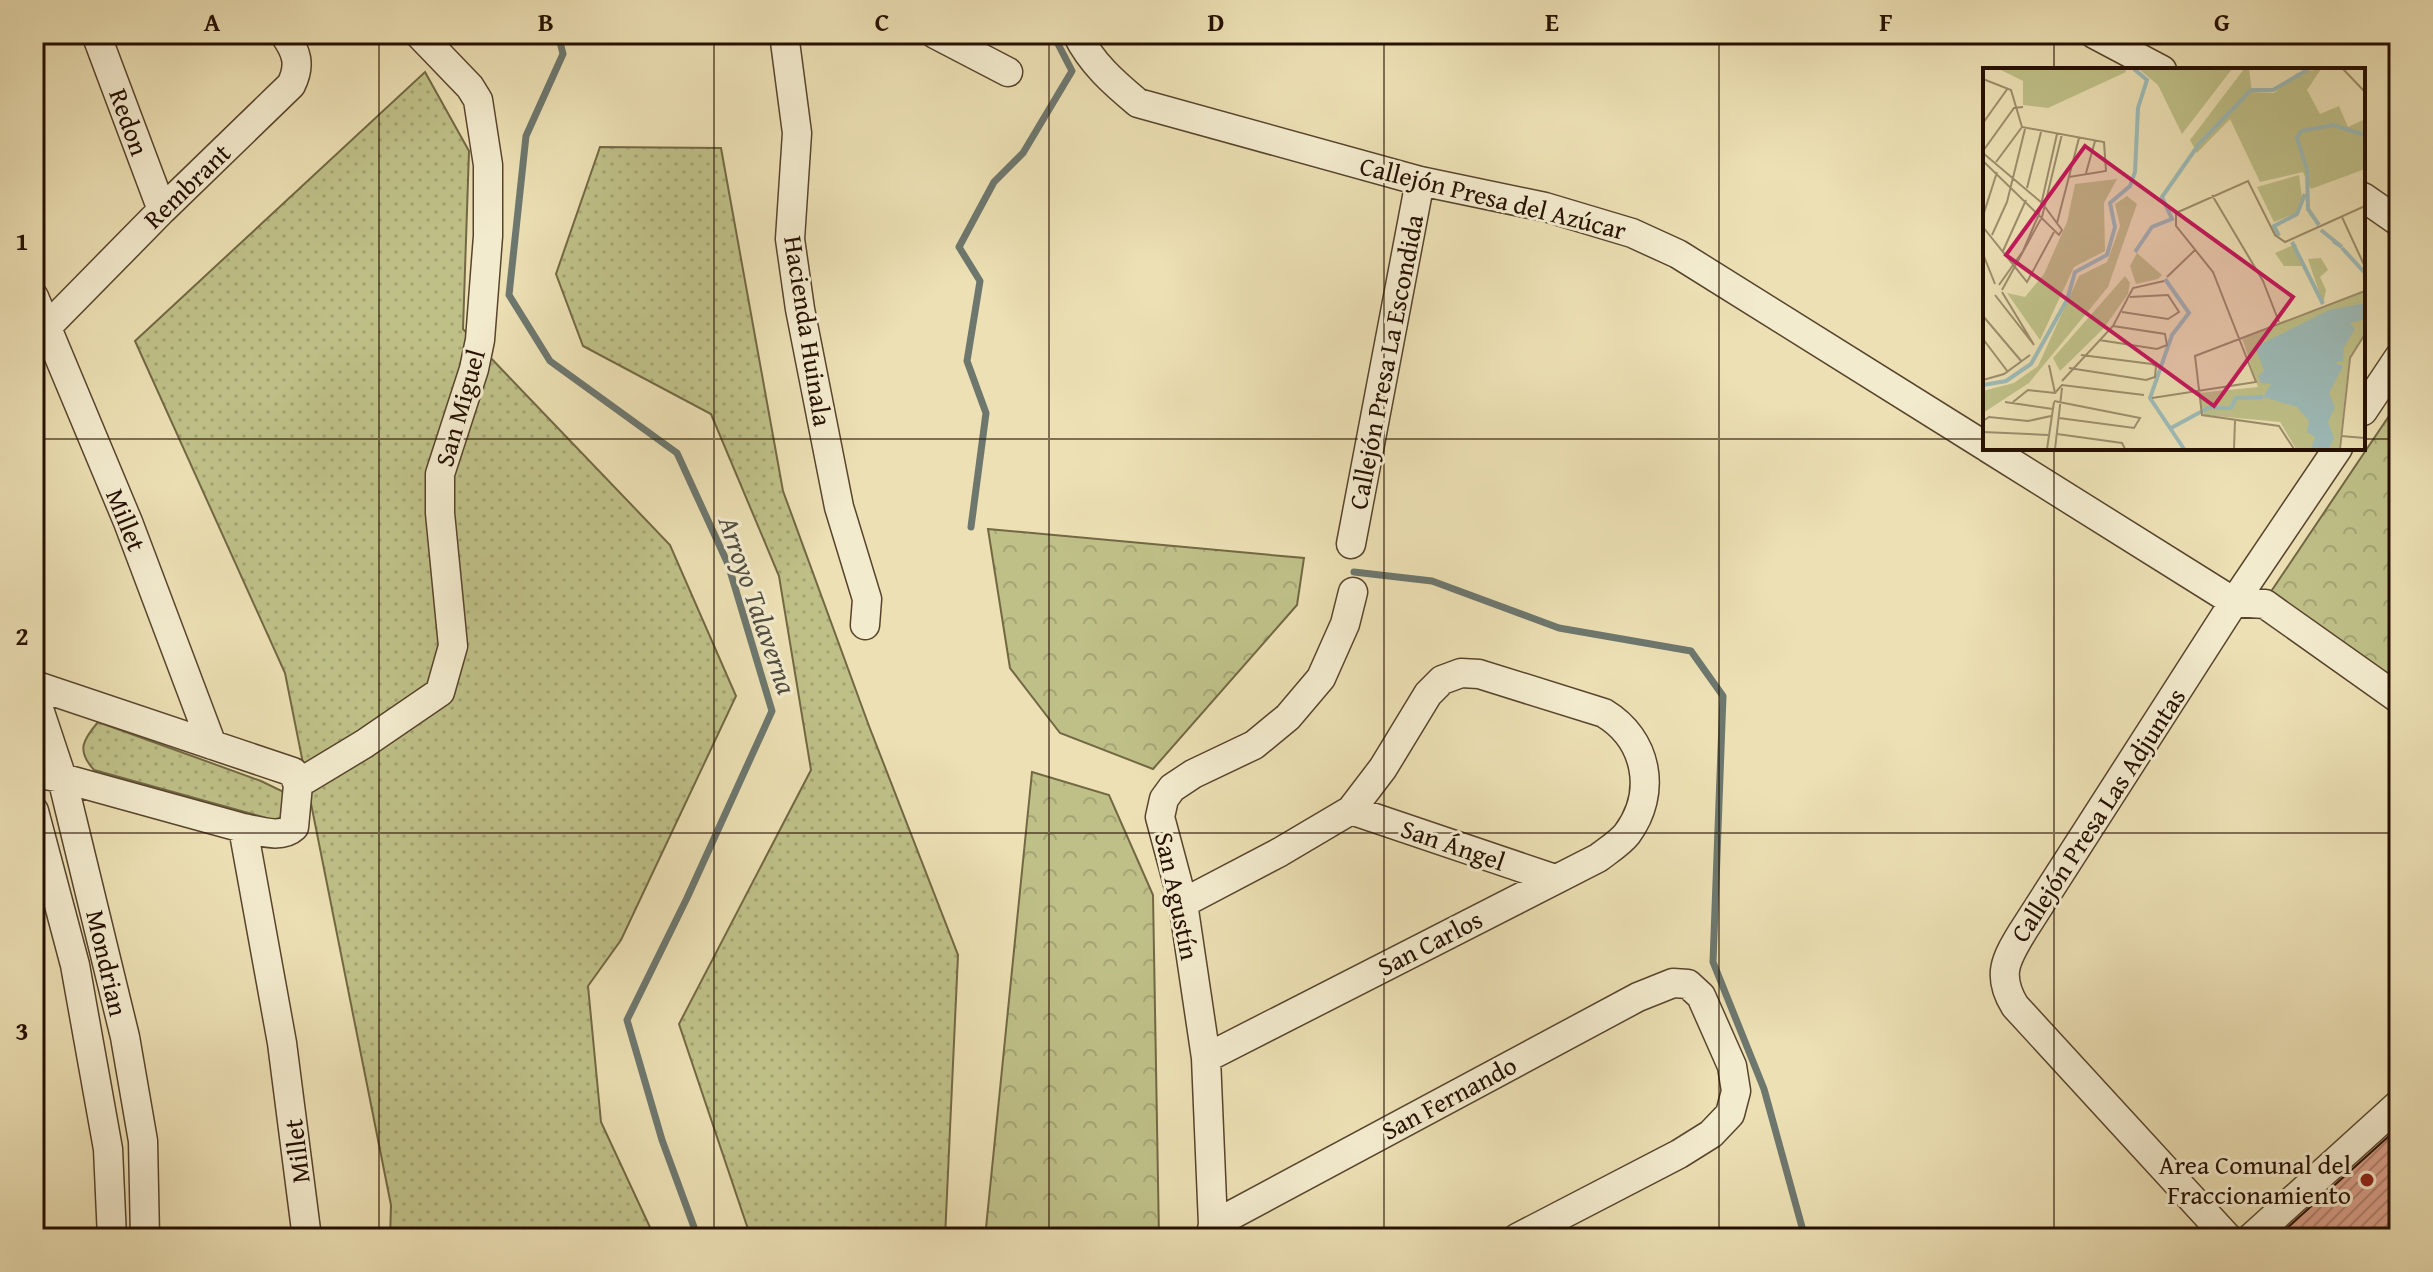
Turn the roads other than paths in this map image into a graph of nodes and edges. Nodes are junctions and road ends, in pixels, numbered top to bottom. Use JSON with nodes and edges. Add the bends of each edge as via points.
{"nodes":[{"id":1,"x":96,"y":34,"type":"edge"},
{"id":2,"x":284,"y":34,"type":"edge"},
{"id":3,"x":419,"y":34,"type":"edge"},
{"id":4,"x":784,"y":34,"type":"edge"},
{"id":5,"x":935,"y":34,"type":"edge"},
{"id":6,"x":1077,"y":34,"type":"edge"},
{"id":7,"x":2094,"y":34,"type":"edge"},
{"id":8,"x":2158,"y":68,"type":"edge"},
{"id":9,"x":1008,"y":72,"type":"dead end"},
{"id":10,"x":1420,"y":181,"type":"junction"},
{"id":11,"x":2365,"y":198,"type":"edge"},
{"id":12,"x":162,"y":210,"type":"junction"},
{"id":13,"x":2399,"y":222,"type":"edge"},
{"id":14,"x":34,"y":297,"type":"edge"},
{"id":15,"x":46,"y":328,"type":"junction"},
{"id":16,"x":2399,"y":357,"type":"edge"},
{"id":17,"x":2365,"y":408,"type":"edge"},
{"id":18,"x":1983,"y":445,"type":"edge"},
{"id":19,"x":1992,"y":450,"type":"edge"},
{"id":20,"x":2337,"y":450,"type":"edge"},
{"id":21,"x":1351,"y":544,"type":"dead end"},
{"id":22,"x":1353,"y":592,"type":"dead end"},
{"id":23,"x":2234,"y":602,"type":"junction"},
{"id":24,"x":865,"y":625,"type":"dead end"},
{"id":25,"x":34,"y":685,"type":"edge"},
{"id":26,"x":34,"y":694,"type":"edge"},
{"id":27,"x":2399,"y":699,"type":"edge"},
{"id":28,"x":212,"y":745,"type":"junction"},
{"id":29,"x":34,"y":773,"type":"edge"},
{"id":30,"x":294,"y":774,"type":"junction"},
{"id":31,"x":62,"y":778,"type":"junction"},
{"id":32,"x":1351,"y":810,"type":"junction"},
{"id":33,"x":34,"y":811,"type":"edge"},
{"id":34,"x":243,"y":828,"type":"junction"},
{"id":35,"x":1555,"y":879,"type":"junction"},
{"id":36,"x":1183,"y":903,"type":"junction"},
{"id":37,"x":1206,"y":1058,"type":"junction"},
{"id":38,"x":2399,"y":1104,"type":"edge"},
{"id":39,"x":1212,"y":1232,"type":"edge"},
{"id":40,"x":112,"y":1238,"type":"edge"},
{"id":41,"x":145,"y":1238,"type":"edge"},
{"id":42,"x":307,"y":1238,"type":"edge"},
{"id":43,"x":1517,"y":1238,"type":"edge"},
{"id":44,"x":2228,"y":1238,"type":"edge"},
{"id":45,"x":2251,"y":1238,"type":"edge"}],
"edges":[{"from":1,"to":12,"type":"street","name":"Redon"},
{"from":2,"to":12,"type":"street","name":"Rembrant","via":[[298,61],[291,85]]},
{"from":3,"to":30,"type":"street","name":"San Miguel","via":[[478,100],[488,165],[480,340],[440,474],[453,646],[440,692],[364,744]]},
{"from":4,"to":24,"type":"street","name":"Hacienda Huinala","via":[[797,133],[790,239],[839,507],[867,599]]},
{"from":5,"to":9,"type":"street"},
{"from":6,"to":10,"type":"street","name":"Callejón Presa del Azúcar","via":[[1104,73],[1138,103]]},
{"from":7,"to":8,"type":"street"},
{"from":10,"to":18,"type":"street","name":"Callejón Presa del Azúcar","via":[[1545,207],[1632,233],[1678,254]]},
{"from":10,"to":21,"type":"street","name":"Callejón Presa La Escondida"},
{"from":11,"to":13,"type":"street"},
{"from":12,"to":15,"type":"street","name":"Rembrant"},
{"from":14,"to":15,"type":"street","name":"Millet"},
{"from":15,"to":28,"type":"street","name":"Millet","via":[[128,522]]},
{"from":16,"to":17,"type":"street"},
{"from":19,"to":23,"type":"street","name":"Callejón Presa del Azúcar"},
{"from":20,"to":23,"type":"street","name":"Callejón Presa Las Adjuntas"},
{"from":22,"to":36,"type":"street","name":"San Agustín","via":[[1321,678],[1288,717],[1254,745],[1193,774],[1164,799],[1160,817]]},
{"from":23,"to":27,"type":"street","via":[[2265,604]]},
{"from":23,"to":44,"type":"street","name":"Callejón Presa Las Adjuntas","via":[[2023,931],[2004,973],[2015,1006]]},
{"from":25,"to":28,"type":"street"},
{"from":26,"to":31,"type":"street","name":"Mondrian"},
{"from":28,"to":30,"type":"street"},
{"from":29,"to":31,"type":"street"},
{"from":30,"to":34,"type":"street","via":[[294,827],[273,834]]},
{"from":31,"to":34,"type":"street"},
{"from":31,"to":41,"type":"street","name":"Mondrian","via":[[125,1037],[143,1141]]},
{"from":32,"to":35,"type":"street","name":"San Ángel"},
{"from":32,"to":35,"type":"street","name":"San Carlos","via":[[1442,680],[1479,674],[1604,713],[1622,723],[1637,746],[1646,785],[1640,812],[1626,836],[1598,858]]},
{"from":32,"to":36,"type":"street"},
{"from":33,"to":40,"type":"street","name":"Mondrian","via":[[75,965],[108,1149]]},
{"from":34,"to":42,"type":"street","name":"Millet","via":[[282,1043]]},
{"from":35,"to":37,"type":"street","name":"San Carlos"},
{"from":36,"to":37,"type":"street","name":"San Agustín"},
{"from":37,"to":39,"type":"street","name":"San Agustín"},
{"from":38,"to":45,"type":"street"},
{"from":39,"to":43,"type":"street","name":"San Fernando","via":[[1638,997],[1673,983],[1688,984],[1701,996],[1732,1066],[1736,1091],[1730,1114],[1711,1134],[1679,1154]]}]}
